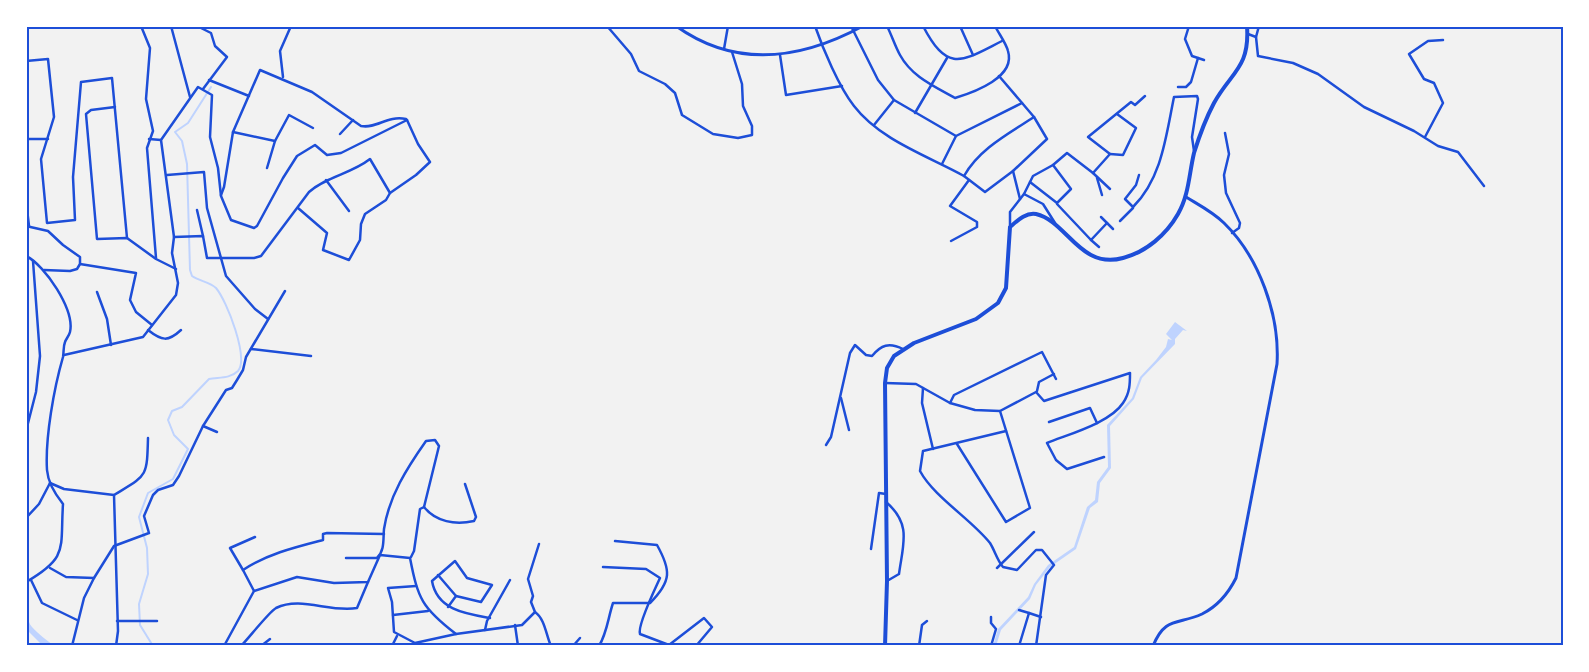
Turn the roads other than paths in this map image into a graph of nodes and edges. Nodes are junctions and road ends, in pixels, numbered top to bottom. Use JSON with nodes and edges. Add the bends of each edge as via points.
{"nodes":[{"id":1,"x":141,"y":26,"type":"edge"},
{"id":2,"x":171,"y":26,"type":"edge"},
{"id":3,"x":197,"y":26,"type":"edge"},
{"id":4,"x":291,"y":26,"type":"edge"},
{"id":5,"x":607,"y":26,"type":"edge"},
{"id":6,"x":676,"y":26,"type":"edge"},
{"id":7,"x":728,"y":26,"type":"edge"},
{"id":8,"x":815,"y":26,"type":"edge"},
{"id":9,"x":851,"y":26,"type":"edge"},
{"id":10,"x":863,"y":26,"type":"edge"},
{"id":11,"x":887,"y":26,"type":"edge"},
{"id":12,"x":923,"y":26,"type":"edge"},
{"id":13,"x":960,"y":26,"type":"edge"},
{"id":14,"x":995,"y":26,"type":"edge"},
{"id":15,"x":1189,"y":26,"type":"edge"},
{"id":16,"x":1247,"y":26,"type":"edge"},
{"id":17,"x":1259,"y":26,"type":"edge"},
{"id":18,"x":853,"y":32,"type":"junction"},
{"id":19,"x":1248,"y":34,"type":"junction"},
{"id":20,"x":1256,"y":36,"type":"junction"},
{"id":21,"x":1443,"y":40,"type":"dead end"},
{"id":22,"x":1002,"y":41,"type":"junction"},
{"id":23,"x":822,"y":46,"type":"junction"},
{"id":24,"x":724,"y":49,"type":"junction"},
{"id":25,"x":732,"y":52,"type":"junction"},
{"id":26,"x":780,"y":55,"type":"junction"},
{"id":27,"x":973,"y":55,"type":"junction"},
{"id":28,"x":947,"y":58,"type":"junction"},
{"id":29,"x":1198,"y":58,"type":"junction"},
{"id":30,"x":1204,"y":60,"type":"dead end"},
{"id":31,"x":26,"y":62,"type":"edge"},
{"id":32,"x":998,"y":76,"type":"junction"},
{"id":33,"x":283,"y":78,"type":"junction"},
{"id":34,"x":209,"y":80,"type":"junction"},
{"id":35,"x":842,"y":86,"type":"junction"},
{"id":36,"x":931,"y":86,"type":"junction"},
{"id":37,"x":1178,"y":87,"type":"dead end"},
{"id":38,"x":203,"y":89,"type":"junction"},
{"id":39,"x":249,"y":96,"type":"junction"},
{"id":40,"x":1145,"y":96,"type":"dead end"},
{"id":41,"x":190,"y":97,"type":"junction"},
{"id":42,"x":894,"y":100,"type":"junction"},
{"id":43,"x":1022,"y":103,"type":"junction"},
{"id":44,"x":114,"y":107,"type":"junction"},
{"id":45,"x":915,"y":113,"type":"junction"},
{"id":46,"x":1117,"y":114,"type":"junction"},
{"id":47,"x":1034,"y":117,"type":"junction"},
{"id":48,"x":353,"y":120,"type":"junction"},
{"id":49,"x":407,"y":120,"type":"junction"},
{"id":50,"x":874,"y":125,"type":"junction"},
{"id":51,"x":313,"y":128,"type":"dead end"},
{"id":52,"x":233,"y":132,"type":"junction"},
{"id":53,"x":1225,"y":133,"type":"dead end"},
{"id":54,"x":340,"y":134,"type":"dead end"},
{"id":55,"x":956,"y":136,"type":"junction"},
{"id":56,"x":1425,"y":137,"type":"junction"},
{"id":57,"x":26,"y":139,"type":"edge"},
{"id":58,"x":48,"y":139,"type":"junction"},
{"id":59,"x":149,"y":140,"type":"junction"},
{"id":60,"x":161,"y":140,"type":"junction"},
{"id":61,"x":275,"y":141,"type":"junction"},
{"id":62,"x":1195,"y":152,"type":"junction"},
{"id":63,"x":1110,"y":154,"type":"junction"},
{"id":64,"x":942,"y":164,"type":"junction"},
{"id":65,"x":1053,"y":165,"type":"junction"},
{"id":66,"x":267,"y":168,"type":"dead end"},
{"id":67,"x":1013,"y":171,"type":"junction"},
{"id":68,"x":1092,"y":173,"type":"junction"},
{"id":69,"x":167,"y":175,"type":"junction"},
{"id":70,"x":1139,"y":175,"type":"dead end"},
{"id":71,"x":964,"y":176,"type":"junction"},
{"id":72,"x":1097,"y":177,"type":"junction"},
{"id":73,"x":326,"y":180,"type":"junction"},
{"id":74,"x":969,"y":180,"type":"junction"},
{"id":75,"x":1030,"y":182,"type":"junction"},
{"id":76,"x":1484,"y":186,"type":"dead end"},
{"id":77,"x":1110,"y":189,"type":"dead end"},
{"id":78,"x":390,"y":193,"type":"junction"},
{"id":79,"x":1024,"y":194,"type":"junction"},
{"id":80,"x":1102,"y":194,"type":"dead end"},
{"id":81,"x":221,"y":196,"type":"junction"},
{"id":82,"x":1186,"y":196,"type":"junction"},
{"id":83,"x":1020,"y":200,"type":"junction"},
{"id":84,"x":26,"y":201,"type":"edge"},
{"id":85,"x":1057,"y":203,"type":"junction"},
{"id":86,"x":1133,"y":207,"type":"junction"},
{"id":87,"x":298,"y":208,"type":"junction"},
{"id":88,"x":197,"y":210,"type":"dead end"},
{"id":89,"x":349,"y":211,"type":"dead end"},
{"id":90,"x":1101,"y":218,"type":"dead end"},
{"id":91,"x":1120,"y":221,"type":"dead end"},
{"id":92,"x":1108,"y":223,"type":"junction"},
{"id":93,"x":27,"y":226,"type":"edge"},
{"id":94,"x":1010,"y":227,"type":"junction"},
{"id":95,"x":1113,"y":229,"type":"dead end"},
{"id":96,"x":1062,"y":232,"type":"junction"},
{"id":97,"x":1232,"y":233,"type":"junction"},
{"id":98,"x":174,"y":236,"type":"junction"},
{"id":99,"x":202,"y":236,"type":"junction"},
{"id":100,"x":127,"y":238,"type":"junction"},
{"id":101,"x":1091,"y":240,"type":"junction"},
{"id":102,"x":951,"y":241,"type":"dead end"},
{"id":103,"x":1099,"y":247,"type":"dead end"},
{"id":104,"x":26,"y":256,"type":"edge"},
{"id":105,"x":221,"y":258,"type":"junction"},
{"id":106,"x":156,"y":259,"type":"junction"},
{"id":107,"x":33,"y":261,"type":"junction"},
{"id":108,"x":80,"y":264,"type":"junction"},
{"id":109,"x":176,"y":269,"type":"junction"},
{"id":110,"x":44,"y":270,"type":"junction"},
{"id":111,"x":97,"y":292,"type":"dead end"},
{"id":112,"x":285,"y":292,"type":"dead end"},
{"id":113,"x":268,"y":319,"type":"junction"},
{"id":114,"x":152,"y":325,"type":"junction"},
{"id":115,"x":148,"y":330,"type":"junction"},
{"id":116,"x":181,"y":330,"type":"dead end"},
{"id":117,"x":111,"y":344,"type":"junction"},
{"id":118,"x":251,"y":349,"type":"junction"},
{"id":119,"x":904,"y":350,"type":"junction"},
{"id":120,"x":64,"y":356,"type":"junction"},
{"id":121,"x":311,"y":356,"type":"dead end"},
{"id":122,"x":1054,"y":374,"type":"junction"},
{"id":123,"x":1056,"y":379,"type":"dead end"},
{"id":124,"x":885,"y":383,"type":"junction"},
{"id":125,"x":923,"y":388,"type":"junction"},
{"id":126,"x":1036,"y":392,"type":"junction"},
{"id":127,"x":840,"y":396,"type":"junction"},
{"id":128,"x":950,"y":403,"type":"junction"},
{"id":129,"x":1000,"y":411,"type":"junction"},
{"id":130,"x":1049,"y":422,"type":"dead end"},
{"id":131,"x":1097,"y":423,"type":"junction"},
{"id":132,"x":203,"y":426,"type":"junction"},
{"id":133,"x":27,"y":427,"type":"edge"},
{"id":134,"x":850,"y":430,"type":"dead end"},
{"id":135,"x":1006,"y":431,"type":"junction"},
{"id":136,"x":217,"y":432,"type":"dead end"},
{"id":137,"x":148,"y":438,"type":"dead end"},
{"id":138,"x":957,"y":444,"type":"junction"},
{"id":139,"x":826,"y":445,"type":"dead end"},
{"id":140,"x":933,"y":449,"type":"junction"},
{"id":141,"x":1104,"y":457,"type":"dead end"},
{"id":142,"x":50,"y":483,"type":"junction"},
{"id":143,"x":465,"y":484,"type":"dead end"},
{"id":144,"x":886,"y":494,"type":"junction"},
{"id":145,"x":114,"y":495,"type":"junction"},
{"id":146,"x":886,"y":502,"type":"junction"},
{"id":147,"x":424,"y":506,"type":"junction"},
{"id":148,"x":26,"y":518,"type":"edge"},
{"id":149,"x":1034,"y":532,"type":"dead end"},
{"id":150,"x":384,"y":534,"type":"junction"},
{"id":151,"x":255,"y":537,"type":"dead end"},
{"id":152,"x":615,"y":541,"type":"dead end"},
{"id":153,"x":539,"y":544,"type":"dead end"},
{"id":154,"x":114,"y":546,"type":"junction"},
{"id":155,"x":871,"y":549,"type":"dead end"},
{"id":156,"x":380,"y":555,"type":"junction"},
{"id":157,"x":346,"y":558,"type":"dead end"},
{"id":158,"x":410,"y":558,"type":"junction"},
{"id":159,"x":1001,"y":565,"type":"junction"},
{"id":160,"x":603,"y":567,"type":"dead end"},
{"id":161,"x":50,"y":568,"type":"junction"},
{"id":162,"x":997,"y":568,"type":"dead end"},
{"id":163,"x":243,"y":570,"type":"junction"},
{"id":164,"x":438,"y":575,"type":"junction"},
{"id":165,"x":94,"y":578,"type":"junction"},
{"id":166,"x":510,"y":580,"type":"dead end"},
{"id":167,"x":887,"y":580,"type":"junction"},
{"id":168,"x":29,"y":581,"type":"edge"},
{"id":169,"x":368,"y":582,"type":"junction"},
{"id":170,"x":416,"y":586,"type":"junction"},
{"id":171,"x":254,"y":591,"type":"junction"},
{"id":172,"x":456,"y":596,"type":"junction"},
{"id":173,"x":650,"y":603,"type":"junction"},
{"id":174,"x":448,"y":607,"type":"junction"},
{"id":175,"x":1019,"y":610,"type":"dead end"},
{"id":176,"x":428,"y":611,"type":"junction"},
{"id":177,"x":535,"y":612,"type":"junction"},
{"id":178,"x":1029,"y":613,"type":"junction"},
{"id":179,"x":394,"y":615,"type":"junction"},
{"id":180,"x":991,"y":617,"type":"dead end"},
{"id":181,"x":1041,"y":617,"type":"junction"},
{"id":182,"x":490,"y":618,"type":"junction"},
{"id":183,"x":77,"y":620,"type":"junction"},
{"id":184,"x":117,"y":621,"type":"junction"},
{"id":185,"x":157,"y":621,"type":"dead end"},
{"id":186,"x":927,"y":621,"type":"dead end"},
{"id":187,"x":515,"y":625,"type":"junction"},
{"id":188,"x":485,"y":630,"type":"junction"},
{"id":189,"x":456,"y":634,"type":"junction"},
{"id":190,"x":397,"y":636,"type":"junction"},
{"id":191,"x":580,"y":638,"type":"dead end"},
{"id":192,"x":270,"y":639,"type":"dead end"},
{"id":193,"x":415,"y":643,"type":"junction"},
{"id":194,"x":72,"y":646,"type":"edge"},
{"id":195,"x":116,"y":646,"type":"edge"},
{"id":196,"x":224,"y":646,"type":"edge"},
{"id":197,"x":241,"y":646,"type":"edge"},
{"id":198,"x":261,"y":646,"type":"edge"},
{"id":199,"x":392,"y":646,"type":"edge"},
{"id":200,"x":418,"y":646,"type":"edge"},
{"id":201,"x":518,"y":646,"type":"edge"},
{"id":202,"x":551,"y":646,"type":"edge"},
{"id":203,"x":572,"y":646,"type":"edge"},
{"id":204,"x":599,"y":646,"type":"edge"},
{"id":205,"x":696,"y":646,"type":"edge"},
{"id":206,"x":885,"y":646,"type":"edge"},
{"id":207,"x":919,"y":646,"type":"edge"},
{"id":208,"x":991,"y":646,"type":"edge"},
{"id":209,"x":1019,"y":646,"type":"edge"},
{"id":210,"x":1036,"y":646,"type":"edge"},
{"id":211,"x":1153,"y":646,"type":"edge"}],
"edges":[{"from":1,"to":59,"type":"street","via":[[150,48],[146,99],[153,131]]},
{"from":2,"to":41,"type":"street"},
{"from":3,"to":34,"type":"street","via":[[211,33],[215,46],[227,57]]},
{"from":4,"to":33,"type":"street","via":[[280,51]]},
{"from":5,"to":25,"type":"street","via":[[631,54],[639,71],[675,93],[682,115],[713,134],[744,138],[752,135],[752,126],[743,106],[742,84]]},
{"from":6,"to":24,"type":"street","via":[[688,35]]},
{"from":7,"to":24,"type":"street"},
{"from":8,"to":23,"type":"street"},
{"from":9,"to":18,"type":"street"},
{"from":10,"to":18,"type":"street"},
{"from":11,"to":36,"type":"street","via":[[909,68]]},
{"from":12,"to":28,"type":"street","via":[[932,44]]},
{"from":13,"to":27,"type":"street"},
{"from":14,"to":22,"type":"street"},
{"from":15,"to":29,"type":"street","via":[[1185,39],[1192,56]]},
{"from":16,"to":19,"type":"main road"},
{"from":17,"to":20,"type":"street"},
{"from":18,"to":23,"type":"street"},
{"from":18,"to":42,"type":"street","via":[[878,80]]},
{"from":19,"to":20,"type":"street"},
{"from":19,"to":62,"type":"main road","via":[[1245,58],[1214,103]]},
{"from":20,"to":56,"type":"street","via":[[1258,56],[1293,63],[1318,74],[1364,107]]},
{"from":21,"to":56,"type":"street","via":[[1428,41],[1410,54],[1424,79],[1434,83],[1443,103]]},
{"from":22,"to":27,"type":"street"},
{"from":22,"to":32,"type":"street","via":[[1008,50],[1009,65]]},
{"from":23,"to":26,"type":"street"},
{"from":23,"to":35,"type":"street"},
{"from":24,"to":25,"type":"street"},
{"from":25,"to":26,"type":"street"},
{"from":26,"to":35,"type":"street","via":[[786,95]]},
{"from":27,"to":28,"type":"street","via":[[961,60]]},
{"from":28,"to":36,"type":"street"},
{"from":29,"to":30,"type":"street"},
{"from":29,"to":37,"type":"street","via":[[1191,82],[1186,87]]},
{"from":31,"to":58,"type":"street","via":[[48,59],[54,117]]},
{"from":32,"to":36,"type":"street","via":[[974,92],[955,98]]},
{"from":32,"to":43,"type":"street"},
{"from":33,"to":39,"type":"street","via":[[260,70]]},
{"from":33,"to":48,"type":"street","via":[[312,92]]},
{"from":34,"to":38,"type":"street"},
{"from":34,"to":39,"type":"street"},
{"from":35,"to":50,"type":"street","via":[[853,105]]},
{"from":36,"to":45,"type":"street"},
{"from":38,"to":41,"type":"street","via":[[198,87]]},
{"from":38,"to":81,"type":"street","via":[[212,95],[209,128]]},
{"from":39,"to":52,"type":"street"},
{"from":40,"to":46,"type":"street","via":[[1135,105],[1131,102]]},
{"from":41,"to":60,"type":"street"},
{"from":42,"to":45,"type":"street"},
{"from":42,"to":50,"type":"street"},
{"from":43,"to":47,"type":"street"},
{"from":43,"to":55,"type":"street"},
{"from":44,"to":58,"type":"street","via":[[112,78],[81,82],[73,177],[75,220],[47,223],[41,159]]},
{"from":44,"to":100,"type":"street"},
{"from":44,"to":100,"type":"street","via":[[91,110],[86,114],[97,239]]},
{"from":45,"to":55,"type":"street"},
{"from":46,"to":63,"type":"street","via":[[1088,137]]},
{"from":46,"to":63,"type":"street","via":[[1136,128],[1123,155]]},
{"from":47,"to":67,"type":"street","via":[[1047,139]]},
{"from":47,"to":71,"type":"street","via":[[982,152]]},
{"from":48,"to":49,"type":"street","via":[[366,127],[392,118]]},
{"from":48,"to":54,"type":"street"},
{"from":49,"to":78,"type":"street","via":[[430,162]]},
{"from":49,"to":81,"type":"street","via":[[341,153],[327,156],[315,145],[297,156],[254,228],[231,220]]},
{"from":50,"to":64,"type":"street"},
{"from":51,"to":61,"type":"street","via":[[289,115]]},
{"from":52,"to":61,"type":"street"},
{"from":52,"to":81,"type":"street"},
{"from":53,"to":97,"type":"street","via":[[1229,154],[1224,175],[1226,193],[1240,223],[1240,228]]},
{"from":55,"to":64,"type":"street"},
{"from":56,"to":76,"type":"street","via":[[1438,146],[1458,152]]},
{"from":57,"to":58,"type":"street"},
{"from":59,"to":60,"type":"street"},
{"from":59,"to":106,"type":"street"},
{"from":60,"to":69,"type":"street"},
{"from":61,"to":66,"type":"street"},
{"from":62,"to":82,"type":"main road"},
{"from":62,"to":86,"type":"street","via":[[1192,137],[1197,96],[1174,97],[1159,165],[1147,191]]},
{"from":63,"to":68,"type":"street"},
{"from":64,"to":71,"type":"street"},
{"from":65,"to":68,"type":"street","via":[[1067,153]]},
{"from":65,"to":75,"type":"street","via":[[1033,176]]},
{"from":65,"to":85,"type":"street","via":[[1071,189]]},
{"from":67,"to":74,"type":"street","via":[[985,192]]},
{"from":67,"to":83,"type":"street"},
{"from":68,"to":72,"type":"street"},
{"from":69,"to":98,"type":"street"},
{"from":69,"to":105,"type":"street","via":[[204,172],[207,208]]},
{"from":70,"to":86,"type":"street","via":[[1125,199]]},
{"from":71,"to":74,"type":"street"},
{"from":72,"to":77,"type":"street"},
{"from":72,"to":80,"type":"street"},
{"from":73,"to":78,"type":"street","via":[[370,159]]},
{"from":73,"to":87,"type":"street","via":[[309,192]]},
{"from":73,"to":89,"type":"street"},
{"from":74,"to":102,"type":"street","via":[[950,206],[974,218],[977,227]]},
{"from":75,"to":79,"type":"street"},
{"from":75,"to":85,"type":"street"},
{"from":78,"to":87,"type":"street","via":[[386,200],[365,214],[360,240],[350,260],[323,250],[327,233]]},
{"from":79,"to":83,"type":"street"},
{"from":79,"to":96,"type":"street","via":[[1043,204]]},
{"from":82,"to":96,"type":"main road","via":[[1178,215],[1160,237],[1148,248],[1122,259],[1106,260],[1088,255]]},
{"from":82,"to":97,"type":"street","via":[[1225,223]]},
{"from":83,"to":94,"type":"street","via":[[1010,212]]},
{"from":84,"to":93,"type":"street"},
{"from":85,"to":101,"type":"street"},
{"from":86,"to":91,"type":"street"},
{"from":87,"to":105,"type":"street","via":[[261,256]]},
{"from":88,"to":99,"type":"street"},
{"from":90,"to":92,"type":"street"},
{"from":92,"to":95,"type":"street"},
{"from":92,"to":101,"type":"street"},
{"from":93,"to":108,"type":"street","via":[[48,230],[63,246],[80,257]]},
{"from":94,"to":96,"type":"main road","via":[[1023,216],[1035,214]]},
{"from":94,"to":119,"type":"main road","via":[[1006,288],[998,303],[976,319]]},
{"from":97,"to":211,"type":"street","via":[[1263,284],[1271,304],[1278,342],[1277,364],[1241,560],[1228,594],[1201,615],[1166,625]]},
{"from":98,"to":99,"type":"street"},
{"from":98,"to":109,"type":"street","via":[[172,253]]},
{"from":99,"to":105,"type":"street","via":[[207,258]]},
{"from":100,"to":106,"type":"street"},
{"from":101,"to":103,"type":"street"},
{"from":104,"to":107,"type":"street"},
{"from":105,"to":113,"type":"street","via":[[230,282],[254,309]]},
{"from":106,"to":109,"type":"street"},
{"from":107,"to":110,"type":"street"},
{"from":107,"to":133,"type":"street","via":[[40,356],[36,392]]},
{"from":108,"to":110,"type":"street","via":[[70,271]]},
{"from":108,"to":114,"type":"street","via":[[136,273],[130,300],[136,312]]},
{"from":109,"to":114,"type":"street","via":[[176,295]]},
{"from":110,"to":120,"type":"street","via":[[58,290],[70,323]]},
{"from":111,"to":117,"type":"street","via":[[107,319]]},
{"from":112,"to":113,"type":"street"},
{"from":113,"to":118,"type":"street"},
{"from":114,"to":115,"type":"street"},
{"from":115,"to":116,"type":"street","via":[[166,340]]},
{"from":115,"to":117,"type":"street","via":[[142,336]]},
{"from":117,"to":120,"type":"street"},
{"from":118,"to":121,"type":"street"},
{"from":118,"to":132,"type":"street","via":[[237,380],[232,388],[226,390]]},
{"from":119,"to":124,"type":"main road","via":[[894,356]]},
{"from":119,"to":127,"type":"street","via":[[888,344],[872,356],[855,345],[850,353]]},
{"from":120,"to":142,"type":"street","via":[[52,409],[47,470]]},
{"from":122,"to":123,"type":"street"},
{"from":122,"to":126,"type":"street","via":[[1039,382]]},
{"from":122,"to":128,"type":"street","via":[[1042,352],[954,395]]},
{"from":124,"to":125,"type":"street","via":[[916,384]]},
{"from":124,"to":144,"type":"main road"},
{"from":125,"to":128,"type":"street"},
{"from":125,"to":140,"type":"street","via":[[923,412]]},
{"from":126,"to":129,"type":"street"},
{"from":126,"to":131,"type":"street","via":[[1044,401],[1130,373],[1129,391],[1123,404]]},
{"from":127,"to":134,"type":"street"},
{"from":127,"to":139,"type":"street","via":[[831,438]]},
{"from":128,"to":129,"type":"street","via":[[975,410]]},
{"from":129,"to":135,"type":"street"},
{"from":130,"to":131,"type":"street","via":[[1090,408]]},
{"from":131,"to":141,"type":"street","via":[[1048,443],[1056,460],[1067,469]]},
{"from":132,"to":136,"type":"street"},
{"from":132,"to":154,"type":"street","via":[[173,485],[158,490],[147,507],[144,516],[149,533]]},
{"from":135,"to":138,"type":"street"},
{"from":135,"to":138,"type":"street","via":[[1030,508],[1006,522]]},
{"from":137,"to":145,"type":"street","via":[[147,468],[143,478]]},
{"from":138,"to":140,"type":"street"},
{"from":140,"to":159,"type":"street","via":[[923,452],[920,471],[991,544]]},
{"from":142,"to":145,"type":"street","via":[[64,489]]},
{"from":142,"to":148,"type":"street","via":[[40,504]]},
{"from":142,"to":161,"type":"street","via":[[63,504],[60,552]]},
{"from":143,"to":147,"type":"street","via":[[476,517],[474,521],[444,521],[431,515]]},
{"from":144,"to":146,"type":"main road"},
{"from":144,"to":155,"type":"street","via":[[879,493]]},
{"from":145,"to":154,"type":"street"},
{"from":146,"to":167,"type":"main road"},
{"from":146,"to":167,"type":"street","via":[[896,511],[905,530],[899,574]]},
{"from":147,"to":150,"type":"street","via":[[439,446],[435,440],[426,441],[401,478]]},
{"from":147,"to":158,"type":"street","via":[[420,509],[414,551]]},
{"from":149,"to":159,"type":"street"},
{"from":150,"to":156,"type":"street"},
{"from":150,"to":163,"type":"street","via":[[323,534],[323,540],[256,561]]},
{"from":151,"to":163,"type":"street","via":[[230,548]]},
{"from":152,"to":173,"type":"street","via":[[653,543],[668,564],[665,583]]},
{"from":153,"to":177,"type":"street","via":[[528,579]]},
{"from":154,"to":165,"type":"street"},
{"from":154,"to":184,"type":"street"},
{"from":156,"to":157,"type":"street","via":[[377,558]]},
{"from":156,"to":158,"type":"street"},
{"from":156,"to":169,"type":"street"},
{"from":158,"to":170,"type":"street"},
{"from":159,"to":162,"type":"street"},
{"from":159,"to":181,"type":"street","via":[[1008,570],[1017,570],[1036,550],[1048,555],[1054,565],[1046,575]]},
{"from":160,"to":173,"type":"street","via":[[646,569],[660,578]]},
{"from":161,"to":165,"type":"street","via":[[66,577]]},
{"from":161,"to":168,"type":"street"},
{"from":163,"to":171,"type":"street"},
{"from":164,"to":172,"type":"street"},
{"from":164,"to":172,"type":"street","via":[[455,561],[467,578],[492,585],[481,602]]},
{"from":164,"to":174,"type":"street","via":[[432,581],[433,585]]},
{"from":165,"to":183,"type":"street"},
{"from":166,"to":182,"type":"street"},
{"from":167,"to":206,"type":"main road"},
{"from":168,"to":183,"type":"street","via":[[42,603]]},
{"from":169,"to":171,"type":"street","via":[[321,582],[297,577]]},
{"from":169,"to":197,"type":"street","via":[[357,608],[297,603],[276,608]]},
{"from":170,"to":176,"type":"street"},
{"from":170,"to":179,"type":"street","via":[[388,588]]},
{"from":171,"to":196,"type":"street"},
{"from":172,"to":174,"type":"street"},
{"from":173,"to":204,"type":"street","via":[[613,604],[605,636]]},
{"from":173,"to":205,"type":"street","via":[[638,630],[640,634],[669,645],[704,618],[712,627]]},
{"from":174,"to":182,"type":"street","via":[[460,613]]},
{"from":175,"to":178,"type":"street"},
{"from":176,"to":179,"type":"street"},
{"from":176,"to":189,"type":"street"},
{"from":177,"to":187,"type":"street","via":[[522,625]]},
{"from":177,"to":202,"type":"street","via":[[544,622]]},
{"from":178,"to":181,"type":"street"},
{"from":178,"to":209,"type":"street"},
{"from":179,"to":190,"type":"street","via":[[392,625]]},
{"from":180,"to":208,"type":"street","via":[[996,629]]},
{"from":181,"to":210,"type":"street"},
{"from":182,"to":188,"type":"street"},
{"from":183,"to":194,"type":"street"},
{"from":184,"to":185,"type":"street"},
{"from":184,"to":195,"type":"street"},
{"from":186,"to":207,"type":"street","via":[[922,625]]},
{"from":187,"to":188,"type":"street"},
{"from":187,"to":201,"type":"street"},
{"from":188,"to":189,"type":"street"},
{"from":189,"to":193,"type":"street"},
{"from":190,"to":193,"type":"street"},
{"from":190,"to":199,"type":"street"},
{"from":191,"to":203,"type":"street"},
{"from":192,"to":198,"type":"street"},
{"from":193,"to":200,"type":"street"}]}
